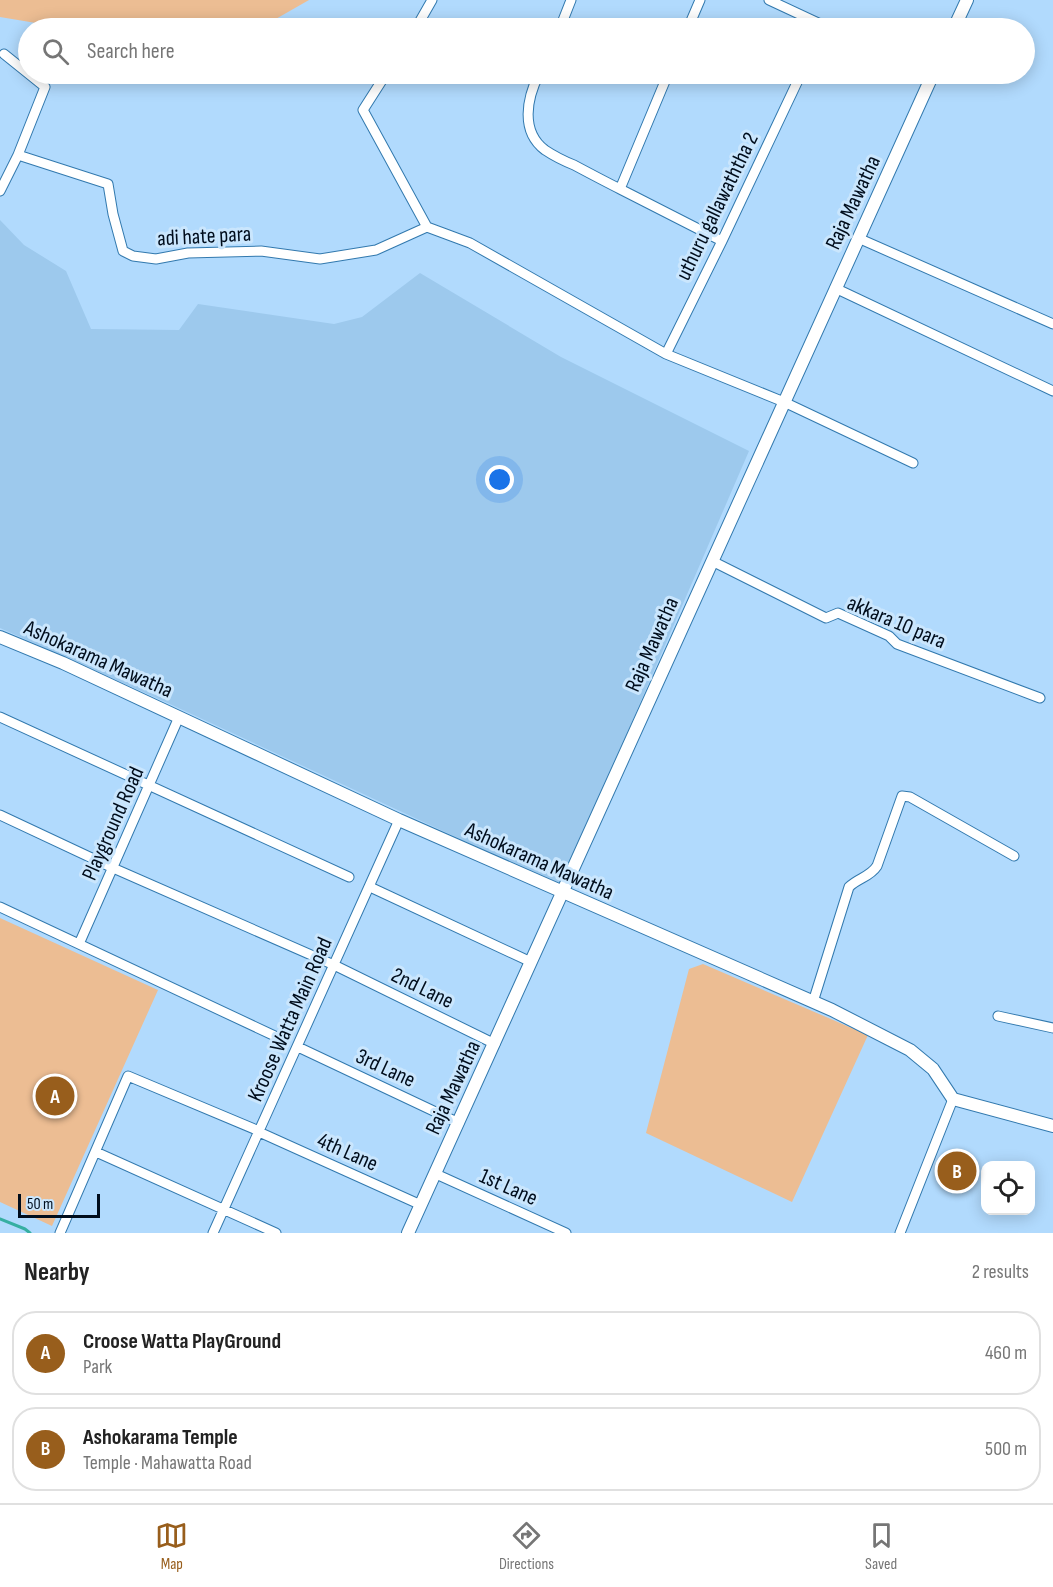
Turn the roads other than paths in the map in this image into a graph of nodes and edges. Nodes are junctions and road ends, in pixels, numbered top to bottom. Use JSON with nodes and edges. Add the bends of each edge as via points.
{"nodes":[{"id":1,"x":432,"y":0,"type":"edge"},
{"id":2,"x":571,"y":0,"type":"edge"},
{"id":3,"x":700,"y":0,"type":"edge"},
{"id":4,"x":769,"y":0,"type":"edge"},
{"id":5,"x":967,"y":0,"type":"edge"},
{"id":6,"x":422,"y":18,"type":"edge"},
{"id":7,"x":564,"y":18,"type":"edge"},
{"id":8,"x":692,"y":18,"type":"edge"},
{"id":9,"x":805,"y":18,"type":"edge"},
{"id":10,"x":959,"y":18,"type":"edge"},
{"id":11,"x":4,"y":54,"type":"dead end"},
{"id":12,"x":18,"y":65,"type":"edge"},
{"id":13,"x":41,"y":84,"type":"edge"},
{"id":14,"x":380,"y":84,"type":"edge"},
{"id":15,"x":535,"y":84,"type":"edge"},
{"id":16,"x":664,"y":84,"type":"edge"},
{"id":17,"x":796,"y":84,"type":"edge"},
{"id":18,"x":926,"y":84,"type":"edge"},
{"id":19,"x":18,"y":155,"type":"junction"},
{"id":20,"x":620,"y":189,"type":"junction"},
{"id":21,"x":0,"y":191,"type":"edge"},
{"id":22,"x":427,"y":227,"type":"junction"},
{"id":23,"x":858,"y":238,"type":"junction"},
{"id":24,"x":723,"y":241,"type":"junction"},
{"id":25,"x":835,"y":288,"type":"junction"},
{"id":26,"x":1053,"y":324,"type":"edge"},
{"id":27,"x":666,"y":354,"type":"junction"},
{"id":28,"x":1053,"y":391,"type":"edge"},
{"id":29,"x":784,"y":402,"type":"junction"},
{"id":30,"x":913,"y":462,"type":"dead end"},
{"id":31,"x":712,"y":561,"type":"junction"},
{"id":32,"x":0,"y":636,"type":"edge"},
{"id":33,"x":1040,"y":698,"type":"dead end"},
{"id":34,"x":0,"y":717,"type":"edge"},
{"id":35,"x":180,"y":717,"type":"junction"},
{"id":36,"x":150,"y":786,"type":"junction"},
{"id":37,"x":0,"y":815,"type":"edge"},
{"id":38,"x":399,"y":820,"type":"junction"},
{"id":39,"x":1014,"y":856,"type":"dead end"},
{"id":40,"x":113,"y":868,"type":"junction"},
{"id":41,"x":349,"y":877,"type":"dead end"},
{"id":42,"x":370,"y":887,"type":"junction"},
{"id":43,"x":562,"y":892,"type":"junction"},
{"id":44,"x":0,"y":907,"type":"edge"},
{"id":45,"x":79,"y":944,"type":"junction"},
{"id":46,"x":531,"y":962,"type":"junction"},
{"id":47,"x":334,"y":965,"type":"junction"},
{"id":48,"x":813,"y":1002,"type":"junction"},
{"id":49,"x":998,"y":1016,"type":"dead end"},
{"id":50,"x":1053,"y":1028,"type":"edge"},
{"id":51,"x":277,"y":1038,"type":"dead end"},
{"id":52,"x":495,"y":1044,"type":"junction"},
{"id":53,"x":298,"y":1047,"type":"junction"},
{"id":54,"x":953,"y":1098,"type":"junction"},
{"id":55,"x":459,"y":1123,"type":"junction"},
{"id":56,"x":1053,"y":1126,"type":"edge"},
{"id":57,"x":259,"y":1132,"type":"junction"},
{"id":58,"x":96,"y":1152,"type":"junction"},
{"id":59,"x":436,"y":1174,"type":"junction"},
{"id":60,"x":421,"y":1205,"type":"junction"},
{"id":61,"x":224,"y":1210,"type":"junction"},
{"id":62,"x":60,"y":1233,"type":"edge"},
{"id":63,"x":213,"y":1233,"type":"edge"},
{"id":64,"x":276,"y":1233,"type":"edge"},
{"id":65,"x":408,"y":1233,"type":"edge"},
{"id":66,"x":566,"y":1233,"type":"edge"},
{"id":67,"x":900,"y":1233,"type":"edge"}],
"edges":[{"from":1,"to":6,"type":"street"},
{"from":2,"to":7,"type":"street"},
{"from":3,"to":8,"type":"street"},
{"from":4,"to":9,"type":"street"},
{"from":5,"to":10,"type":"street"},
{"from":11,"to":12,"type":"street"},
{"from":13,"to":19,"type":"street","via":[[45,87]]},
{"from":14,"to":22,"type":"street","via":[[363,110]]},
{"from":15,"to":20,"type":"street","via":[[528,114],[535,140],[550,153]]},
{"from":16,"to":20,"type":"street"},
{"from":17,"to":24,"type":"street","name":"uthuru gallawaththa 2"},
{"from":18,"to":23,"type":"street","name":"Raja Mawatha"},
{"from":19,"to":21,"type":"street"},
{"from":19,"to":22,"type":"street","name":"adi hate para","via":[[108,184],[123,251],[133,256],[156,259],[188,253],[261,251],[320,259],[376,250]]},
{"from":20,"to":24,"type":"street"},
{"from":22,"to":27,"type":"street","via":[[470,243]]},
{"from":23,"to":25,"type":"street","name":"Raja Mawatha"},
{"from":23,"to":26,"type":"street"},
{"from":24,"to":27,"type":"street","name":"uthuru gallawaththa 2"},
{"from":25,"to":28,"type":"street"},
{"from":25,"to":29,"type":"street","name":"Raja Mawatha"},
{"from":27,"to":29,"type":"street"},
{"from":29,"to":30,"type":"street"},
{"from":29,"to":31,"type":"street","name":"Raja Mawatha"},
{"from":31,"to":33,"type":"street","name":"akkara 10 para","via":[[826,618],[838,613],[889,636],[897,644]]},
{"from":31,"to":43,"type":"street","name":"Raja Mawatha"},
{"from":32,"to":35,"type":"street","name":"Ashokarama Mawatha"},
{"from":34,"to":36,"type":"street"},
{"from":35,"to":36,"type":"street","name":"Playground Road"},
{"from":35,"to":38,"type":"street","name":"Ashokarama Mawatha"},
{"from":36,"to":40,"type":"street","name":"Playground Road"},
{"from":36,"to":41,"type":"street"},
{"from":37,"to":40,"type":"street","name":"2nd Lane"},
{"from":38,"to":42,"type":"street","name":"Kroose Watta Main Road"},
{"from":38,"to":43,"type":"street","name":"Ashokarama Mawatha"},
{"from":39,"to":48,"type":"street","via":[[902,796],[873,873],[849,887]]},
{"from":40,"to":45,"type":"street","name":"Playground Road"},
{"from":40,"to":47,"type":"street","name":"2nd Lane"},
{"from":42,"to":46,"type":"street"},
{"from":42,"to":47,"type":"street","name":"Kroose Watta Main Road"},
{"from":43,"to":46,"type":"street","name":"Raja Mawatha"},
{"from":43,"to":48,"type":"street","name":"Ashokarama Mawatha"},
{"from":44,"to":45,"type":"street"},
{"from":45,"to":51,"type":"street"},
{"from":46,"to":52,"type":"street","name":"Raja Mawatha"},
{"from":47,"to":52,"type":"street","name":"2nd Lane"},
{"from":47,"to":53,"type":"street","name":"Kroose Watta Main Road"},
{"from":48,"to":54,"type":"street","name":"Ashokarama Mawatha","via":[[910,1050],[933,1069]]},
{"from":49,"to":50,"type":"street"},
{"from":52,"to":55,"type":"street","name":"Raja Mawatha"},
{"from":53,"to":55,"type":"street","name":"3rd Lane"},
{"from":53,"to":57,"type":"street","name":"Kroose Watta Main Road"},
{"from":54,"to":56,"type":"street"},
{"from":54,"to":67,"type":"street"},
{"from":55,"to":59,"type":"street","name":"Raja Mawatha"},
{"from":57,"to":58,"type":"street","name":"4th Lane","via":[[128,1076]]},
{"from":57,"to":60,"type":"street","name":"4th Lane"},
{"from":57,"to":61,"type":"street","name":"Kroose Watta Main Road"},
{"from":58,"to":61,"type":"street"},
{"from":58,"to":62,"type":"street"},
{"from":59,"to":60,"type":"street","name":"Raja Mawatha"},
{"from":59,"to":66,"type":"street","name":"1st Lane"},
{"from":60,"to":65,"type":"street","name":"Raja Mawatha"},
{"from":61,"to":63,"type":"street","name":"Kroose Watta Main Road"},
{"from":61,"to":64,"type":"street"}]}
